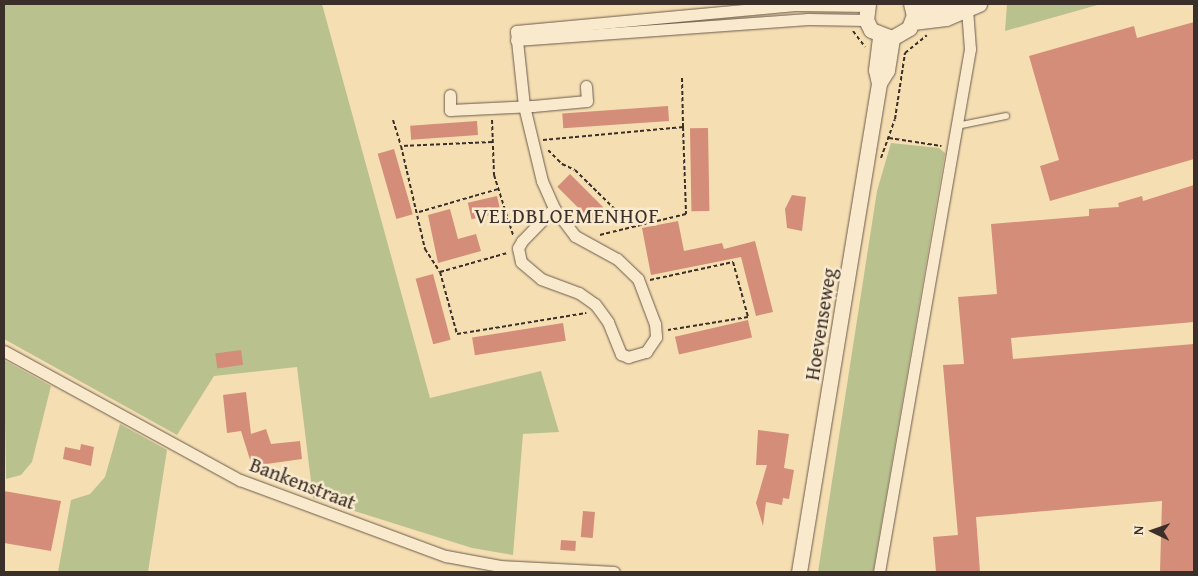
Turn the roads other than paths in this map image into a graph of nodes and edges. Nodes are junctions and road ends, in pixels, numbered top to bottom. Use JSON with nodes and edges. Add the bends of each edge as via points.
{"nodes":[{"id":1,"x":973,"y":6,"type":"edge"},
{"id":2,"x":867,"y":10,"type":"edge"},
{"id":3,"x":912,"y":11,"type":"edge"},
{"id":4,"x":886,"y":37,"type":"junction"},
{"id":5,"x":586,"y":86,"type":"dead end"},
{"id":6,"x":450,"y":95,"type":"dead end"},
{"id":7,"x":524,"y":106,"type":"junction"},
{"id":8,"x":1006,"y":116,"type":"dead end"},
{"id":9,"x":957,"y":126,"type":"junction"},
{"id":10,"x":554,"y":208,"type":"junction"},
{"id":11,"x":4,"y":351,"type":"edge"},
{"id":12,"x":614,"y":572,"type":"edge"},
{"id":13,"x":799,"y":572,"type":"edge"},
{"id":14,"x":879,"y":572,"type":"edge"}],
"edges":[{"from":1,"to":3,"type":"main road"},
{"from":1,"to":3,"type":"main road","via":[[932,19]]},
{"from":1,"to":9,"type":"street","via":[[972,38]]},
{"from":2,"to":4,"type":"main road"},
{"from":2,"to":7,"type":"street","via":[[798,5],[516,35]]},
{"from":3,"to":4,"type":"main road","via":[[905,33]]},
{"from":4,"to":13,"type":"main road","name":"Hoevenseweg","via":[[876,70],[879,83]]},
{"from":5,"to":7,"type":"street","via":[[587,101]]},
{"from":6,"to":7,"type":"street","via":[[450,110]]},
{"from":7,"to":10,"type":"street","via":[[537,164]]},
{"from":8,"to":9,"type":"lane"},
{"from":9,"to":14,"type":"street"},
{"from":10,"to":10,"type":"street","via":[[580,240],[628,267],[639,282],[656,332],[646,352],[628,357],[618,350],[601,311],[579,292],[531,272],[521,262],[519,248]]},
{"from":11,"to":12,"type":"street","name":"Bankenstraat","via":[[240,480],[446,556],[500,566]]}]}
